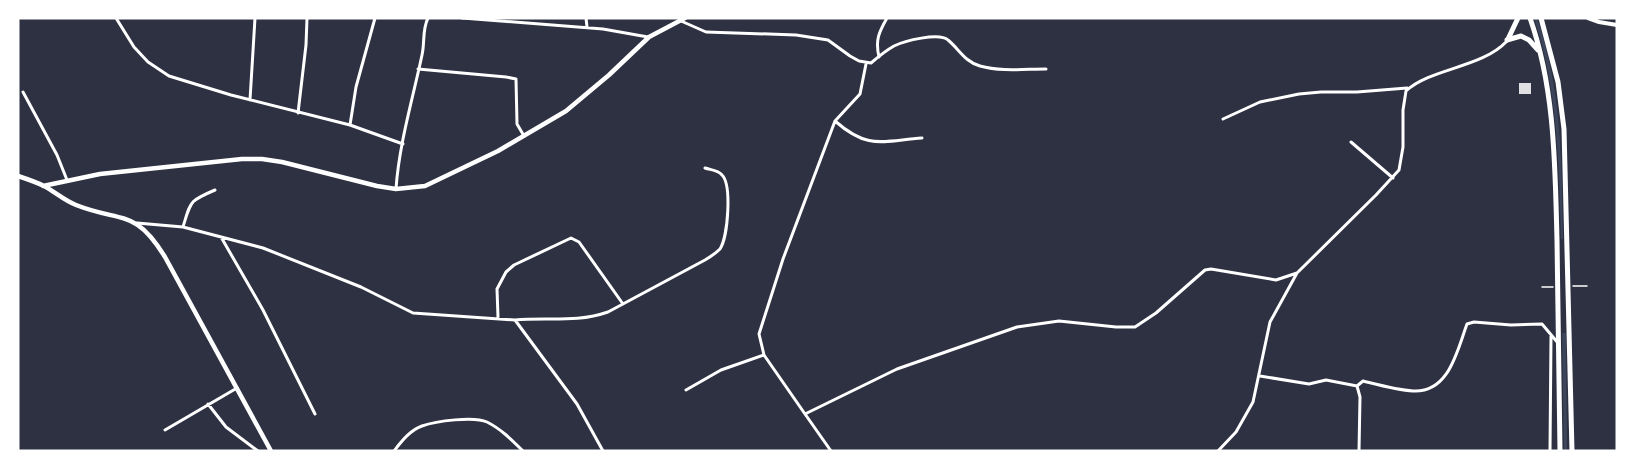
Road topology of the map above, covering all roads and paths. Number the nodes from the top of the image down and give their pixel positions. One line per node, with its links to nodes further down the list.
1 (116, 18): 26 (street)
2 (255, 18): 26 (street)
3 (307, 18): 27 (street)
4 (375, 18): 30 (street)
5 (428, 18): 22 (street)
6 (462, 18): 13 (street)
7 (586, 18): 16 (street)
8 (887, 18): 20 (street)
9 (1518, 18): 18 (highway)
10 (1530, 18): 19 (highway)
11 (1541, 18): 72 (highway)
12 (1588, 18): 15 (street)
13 (520, 20): 16 (street)
14 (683, 20): 17 (main road); 21 (street)
15 (1617, 25)
16 (587, 27): 17 (street)
17 (649, 37): 31 (main road)
18 (1507, 40): 19 (highway); 24 (street)
19 (1541, 55): 50 (highway)
20 (879, 57): 21 (street); 23 (street)
21 (866, 64): 29 (street)
22 (418, 69): 31 (street); 34 (street)
23 (1046, 69)
24 (1409, 88): 28 (street); 37 (street)
25 (22, 92): 38 (street)
26 (250, 100): 27 (street)
27 (298, 113): 30 (street)
28 (1223, 118)
29 (836, 121): 32 (street); 51 (street)
30 (350, 125): 34 (street)
31 (524, 136): 40 (main road)
32 (922, 138)
33 (1351, 142): 37 (street)
34 (403, 144): 40 (street)
35 (705, 168): 46 (street)
36 (18, 176): 39 (main road)
37 (1393, 178): 45 (street)
38 (67, 180): 39 (main road); 40 (main road)
39 (43, 186): 42 (main road)
40 (396, 189)
41 (215, 190): 43 (street)
42 (138, 223): 43 (street); 54 (main road)
43 (183, 227): 44 (street)
44 (221, 237): 47 (street); 59 (street)
45 (1297, 273): 52 (street); 60 (street)
46 (623, 304): 47 (street); 48 (street)
47 (498, 317): 48 (street)
48 (515, 320): 66 (street)
49 (1551, 336): 50 (street); 53 (street); 58 (street)
50 (1559, 343): 57 (highway)
51 (764, 355): 55 (street); 60 (street)
52 (1260, 376): 53 (street); 68 (street)
53 (1357, 386): 69 (street)
54 (237, 388): 56 (street); 63 (main road)
55 (686, 390)
56 (208, 404): 61 (street); 62 (street)
57 (1560, 409): 58 (street); 71 (highway)
58 (1550, 410): 70 (street)
59 (315, 414)
60 (805, 414): 67 (street)
61 (165, 430)
62 (258, 451)
63 (271, 451)
64 (394, 451): 65 (street)
65 (523, 451)
66 (603, 451)
67 (831, 451)
68 (1218, 451)
69 (1359, 451)
70 (1550, 451)
71 (1560, 451)
72 (1572, 451)

